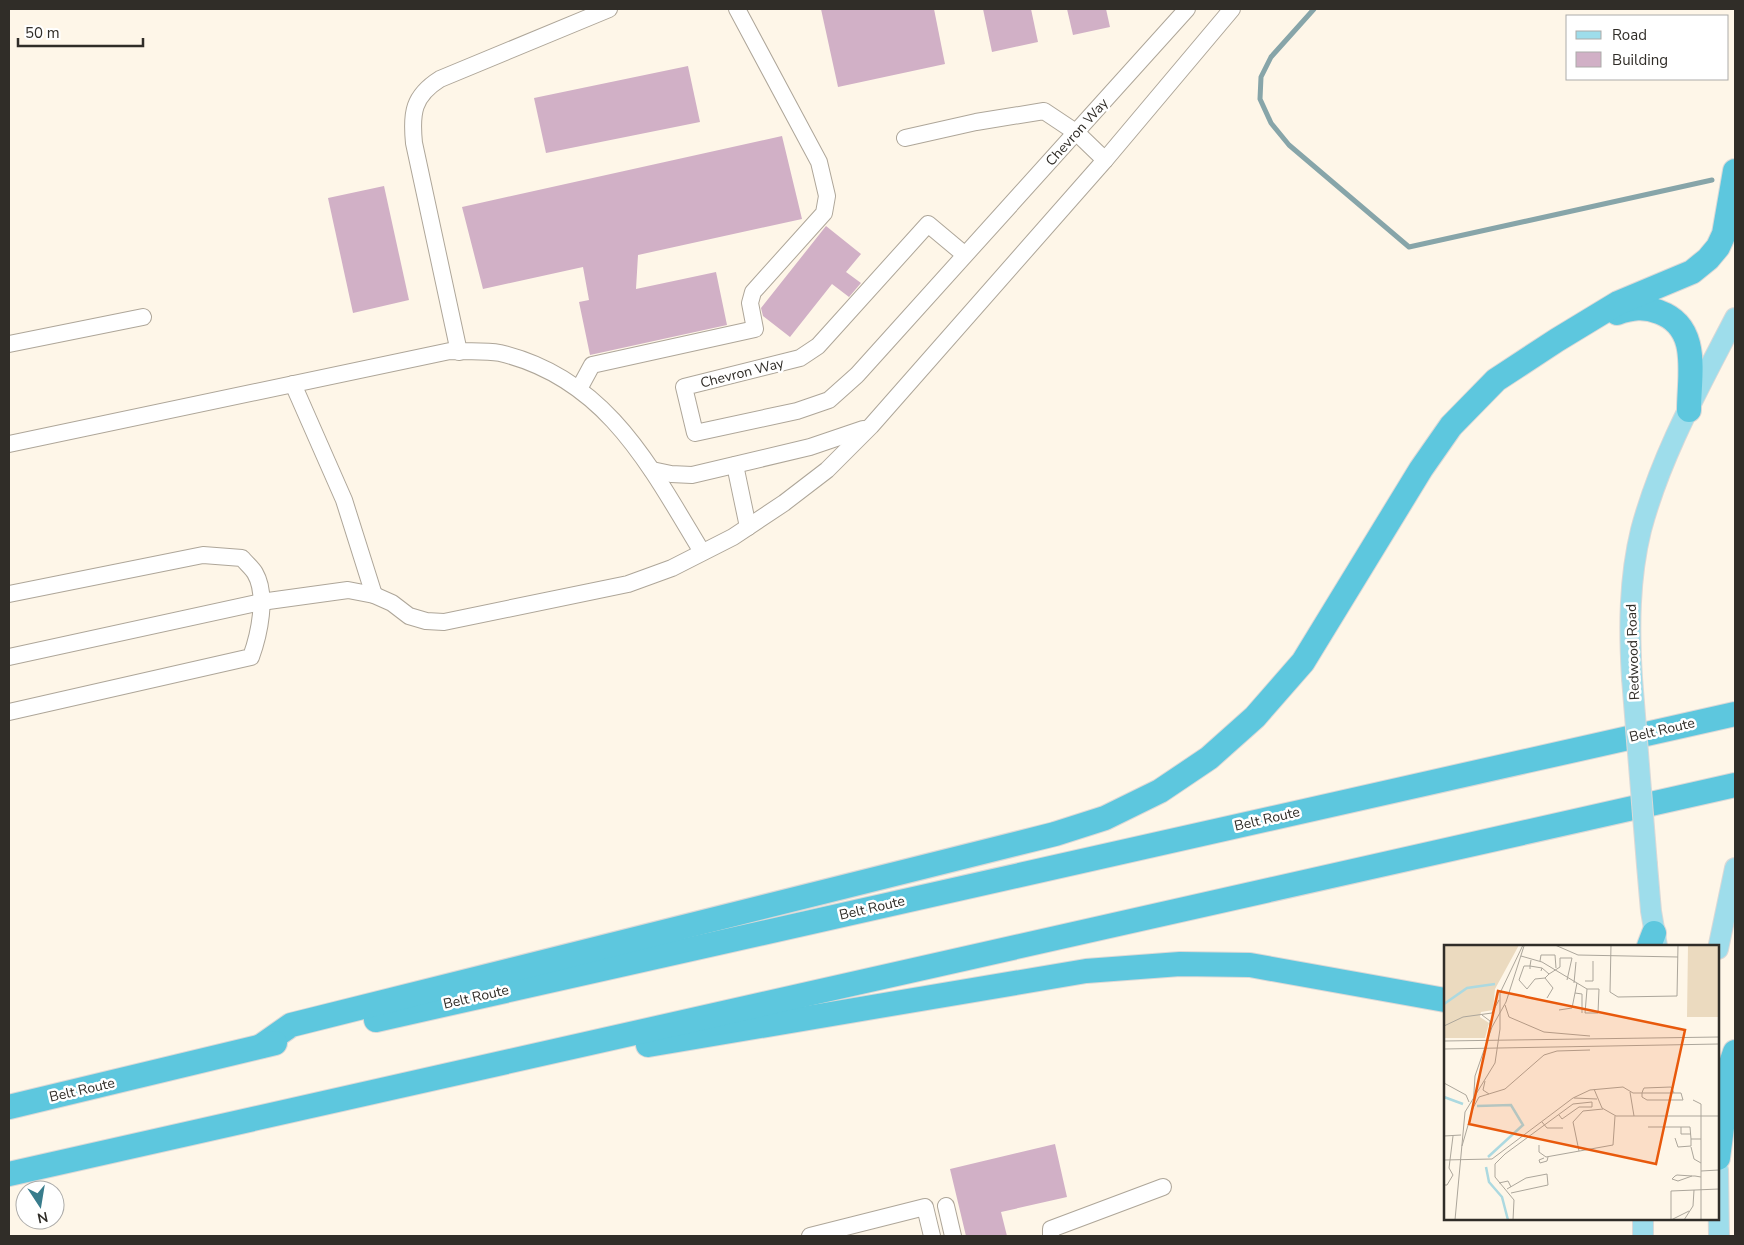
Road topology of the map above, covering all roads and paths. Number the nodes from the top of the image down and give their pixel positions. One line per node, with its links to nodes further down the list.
1 (609, 9): 14 (lane)
2 (737, 9): 16 (lane)
3 (1188, 9): 5 (lane, Chevron Way)
4 (1232, 9): 7 (lane)
5 (1078, 133): 6 (lane); 7 (lane); 9 (lane, Chevron Way)
6 (904, 138)
7 (1105, 160): 18 (lane)
8 (1735, 171): 12 (highway)
9 (965, 254): 9 (lane, Chevron Way)
10 (143, 317): 13 (lane)
11 (1735, 318): 17 (main road, Redwood Road)
12 (1577, 329): 17 (highway); 35 (highway)
13 (9, 344)
14 (459, 352): 15 (lane); 16 (lane)
15 (293, 384): 19 (lane); 25 (lane)
16 (579, 389): 21 (lane)
17 (1689, 410): 32 (main road, Redwood Road, bridge)
18 (870, 426): 20 (lane); 22 (lane)
19 (9, 444)
20 (735, 465): 21 (lane); 22 (lane)
21 (652, 470): 23 (lane)
22 (748, 527): 23 (lane)
23 (702, 552): 25 (lane)
24 (9, 594): 26 (lane)
25 (374, 595): 26 (lane)
26 (261, 602): 27 (lane); 28 (lane)
27 (9, 657)
28 (9, 712)
29 (1735, 714): 35 (highway, Belt Route)
30 (1735, 785): 37 (highway)
31 (1735, 868): 33 (main road)
32 (1653, 942)
33 (1719, 945)
34 (1444, 1000): 37 (highway)
35 (261, 1046): 38 (highway, Belt Route)
36 (1735, 1052): 39 (highway)
37 (485, 1066): 40 (highway)
38 (9, 1107)
39 (1719, 1150)
40 (9, 1174)
41 (1719, 1182): 50 (main road)
42 (1163, 1187): 48 (lane)
43 (946, 1206): 47 (lane)
44 (1643, 1220): 49 (main road)
45 (810, 1236): 46 (lane)
46 (932, 1236)
47 (953, 1236)
48 (1051, 1236)
49 (1643, 1236)
50 (1719, 1236)

